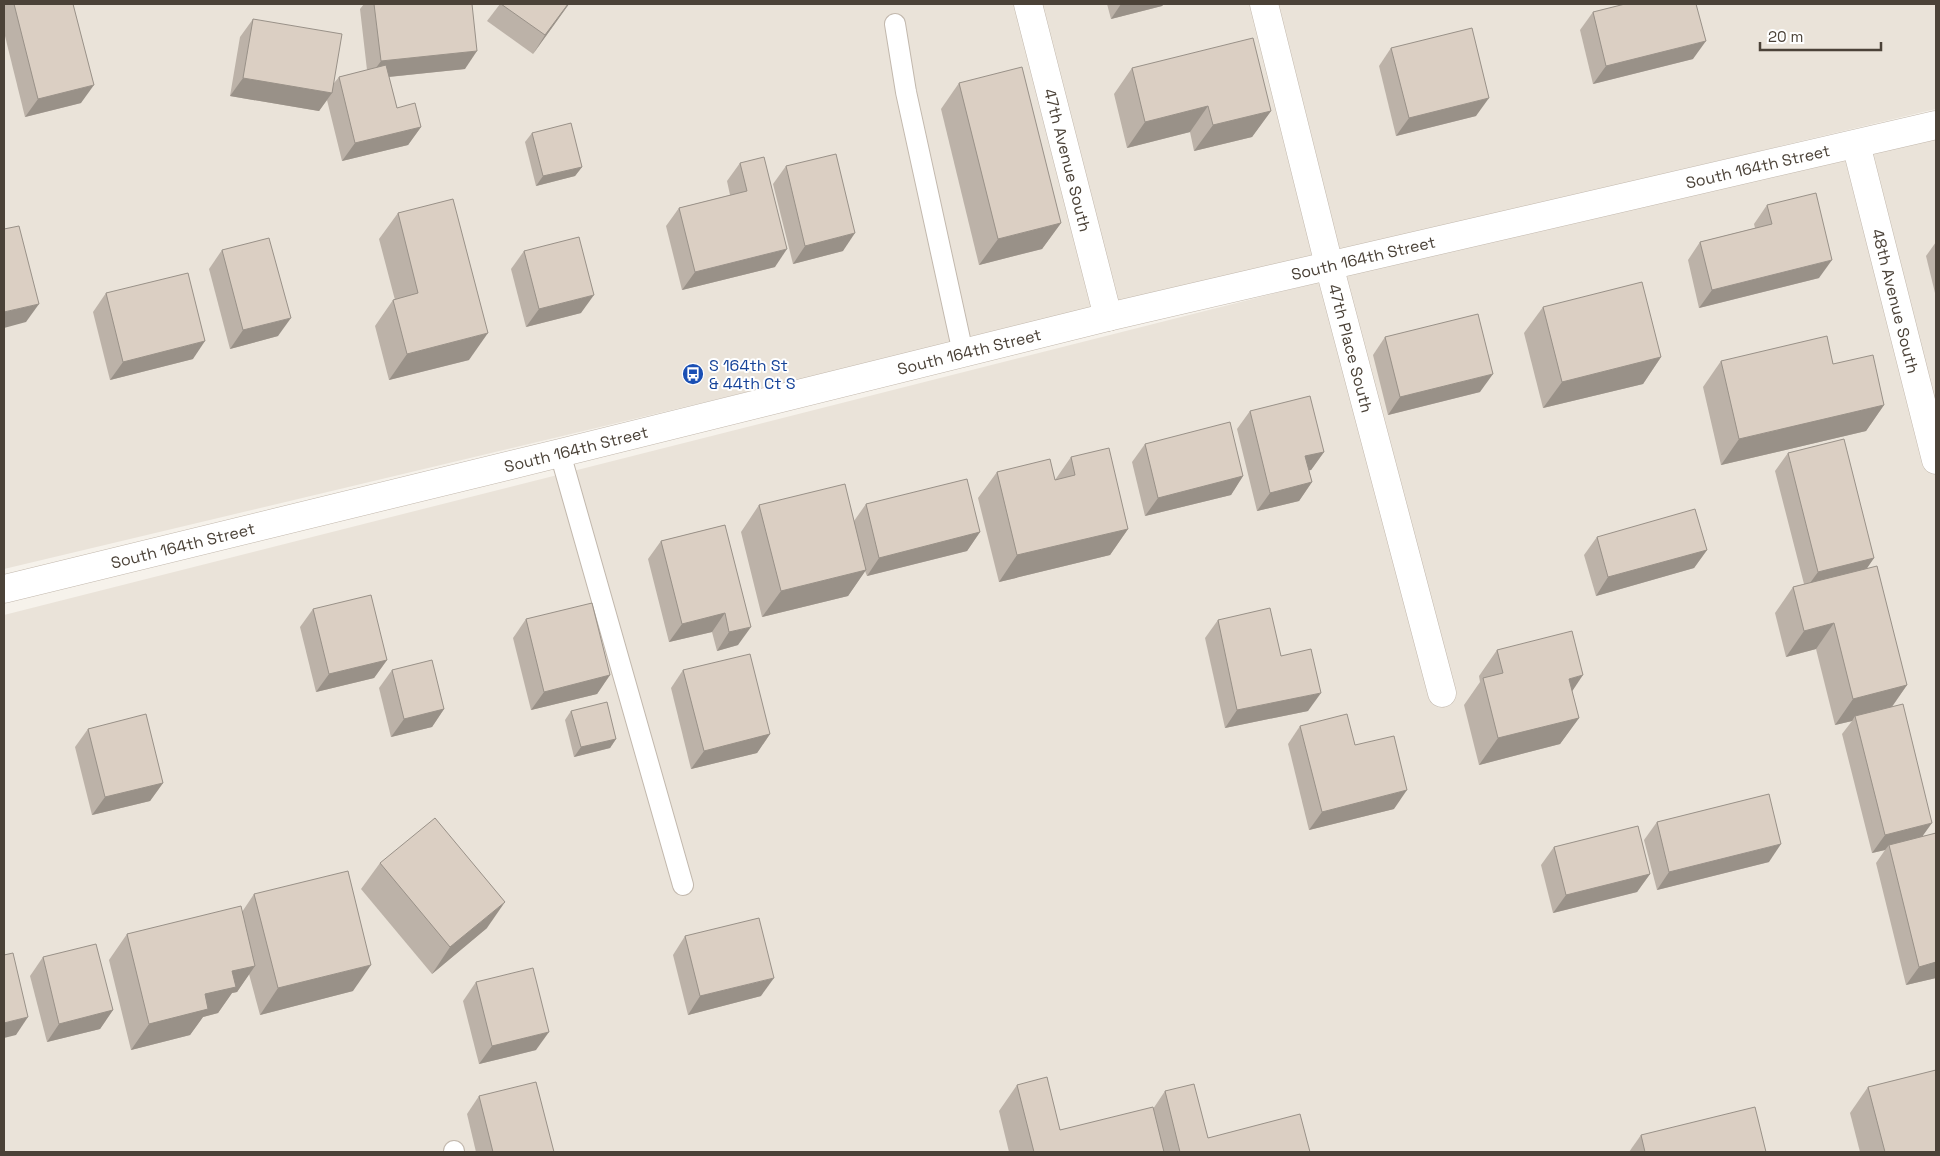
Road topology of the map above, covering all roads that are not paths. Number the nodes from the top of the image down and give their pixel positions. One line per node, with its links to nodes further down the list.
1 (1028, 4): 7 (street, 47th Avenue South)
2 (1264, 4): 6 (street, 47th Place South)
3 (895, 24): 8 (lane)
4 (1936, 125): 5 (street, South 164th Street)
5 (1856, 144): 6 (street, South 164th Street); 10 (street, 48th Avenue South)
6 (1329, 265): 7 (street, South 164th Street); 12 (street, 47th Place South)
7 (1108, 317): 8 (street, South 164th Street)
8 (963, 353): 9 (street, South 164th Street)
9 (560, 453): 11 (street, South 164th Street); 13 (lane)
10 (1936, 460)
11 (4, 589)
12 (1442, 693)
13 (683, 885)

